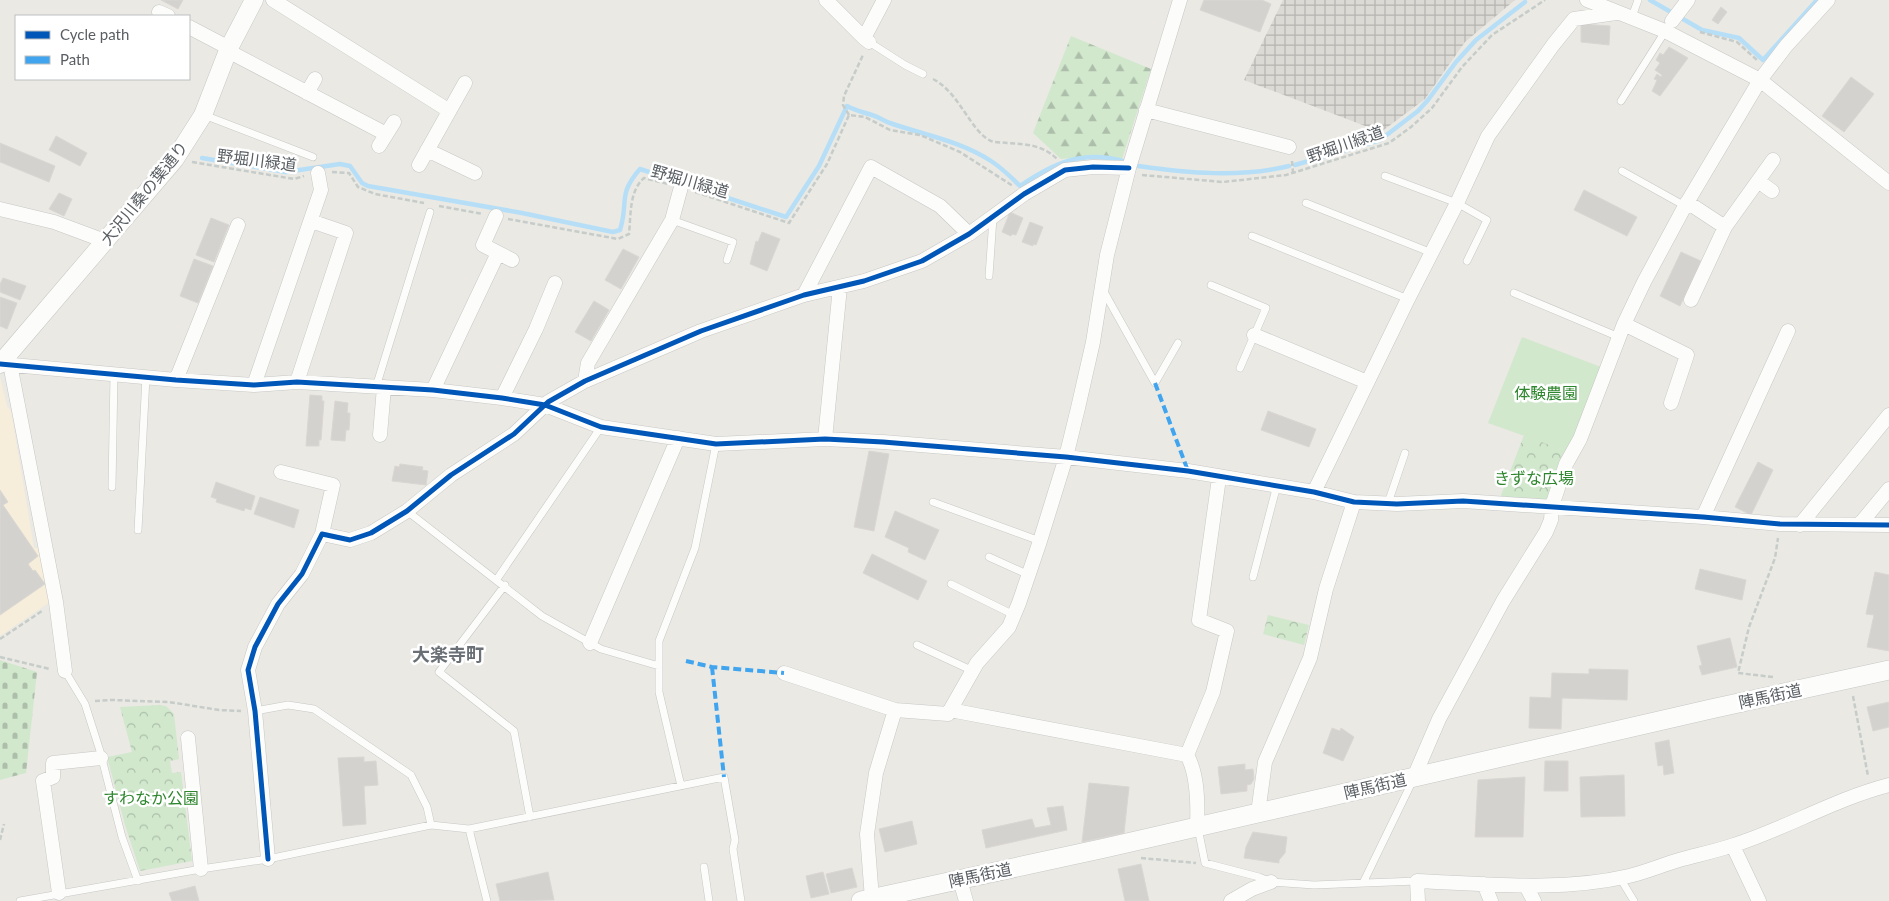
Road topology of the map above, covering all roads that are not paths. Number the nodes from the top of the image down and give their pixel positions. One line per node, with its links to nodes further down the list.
1 (254, 0): 15 (street, 大沢川桑の葉通り)
2 (273, 0): 22 (street)
3 (826, 0): 14 (street)
4 (884, 0): 14 (street)
5 (1180, 0): 23 (street)
6 (1587, 0): 10 (street)
7 (1638, 0): 11 (lane)
8 (1688, 0): 12 (street)
9 (1828, 0): 17 (street)
10 (1616, 12): 11 (street); 41 (street)
11 (1632, 17): 12 (street)
12 (1672, 22): 17 (street); 21 (lane)
13 (190, 28): 15 (street)
14 (866, 40): 16 (lane)
15 (228, 49): 20 (street); 24 (street, 大沢川桑の葉通り)
16 (923, 74)
17 (1763, 74): 37 (street); 42 (street)
18 (315, 79): 20 (street)
19 (464, 83): 22 (street)
20 (307, 93): 25 (street)
21 (1621, 101)
22 (448, 110): 27 (street)
23 (1146, 110): 26 (street); 31 (street)
24 (203, 115): 28 (lane); 53 (street, 大沢川桑の葉通り)
25 (387, 134)
26 (1290, 147)
27 (427, 150): 30 (street); 34 (street)
28 (313, 157)
29 (1773, 160): 36 (street)
30 (419, 165)
31 (1128, 170): 46 (street); 63 (street)
32 (1622, 171): 42 (lane)
33 (318, 173): 48 (street)
34 (474, 173)
35 (1386, 176): 41 (lane)
36 (1758, 181): 39 (street); 50 (street)
37 (1889, 183)
38 (681, 187): 47 (street)
39 (1772, 191)
40 (1306, 203): 55 (lane)
41 (1457, 203): 55 (street); 58 (lane)
42 (1686, 204): 50 (street); 68 (street)
43 (0, 209): 53 (street)
44 (430, 212): 81 (lane)
45 (496, 216): 54 (street)
46 (993, 217): 51 (street); 59 (lane)
47 (672, 220): 57 (lane); 77 (street)
48 (310, 222): 78 (street); 80 (street)
49 (238, 225): 76 (street)
50 (1725, 227): 67 (street)
51 (969, 234): 62 (street); 65 (street)
52 (1252, 236): 66 (lane)
53 (105, 241): 72 (street, 大沢川桑の葉通り)
54 (498, 253): 56 (street); 82 (street)
55 (1432, 253): 66 (street)
56 (512, 260)
57 (727, 260)
58 (1467, 261)
59 (989, 276)
60 (555, 283): 83 (street)
61 (1211, 285): 70 (lane)
62 (840, 287): 65 (street); 90 (street)
63 (1102, 287): 71 (lane); 93 (street)
64 (1514, 293): 68 (lane)
65 (804, 295): 77 (street)
66 (1408, 299): 79 (street)
67 (1691, 300)
68 (1622, 331): 84 (street); 103 (street)
69 (1788, 331): 105 (street)
70 (1254, 335): 73 (lane); 79 (street)
71 (1178, 343)
72 (4, 364): 74 (street); 123 (street)
73 (1240, 368)
74 (114, 374): 75 (street); 97 (lane)
75 (146, 377): 76 (street); 109 (lane)
76 (176, 380): 80 (street)
77 (585, 381): 85 (street)
78 (297, 382): 80 (street); 81 (street)
79 (1367, 382): 99 (street)
80 (254, 384)
81 (380, 387): 82 (street); 88 (street)
82 (433, 390): 83 (street)
83 (502, 398): 85 (street)
84 (1671, 403)
85 (545, 406): 87 (street); 104 (street)
86 (1889, 415): 107 (street)
87 (601, 427): 89 (street); 115 (lane)
88 (380, 434)
89 (678, 438): 91 (street); 119 (street)
90 (824, 440): 91 (street); 93 (street)
91 (716, 444): 121 (lane)
92 (1405, 453): 102 (lane)
93 (1066, 457): 95 (street); 111 (street)
94 (281, 472): 110 (street)
95 (1219, 478): 96 (street); 130 (street)
96 (1277, 485): 99 (street); 114 (lane)
97 (112, 487)
98 (1889, 489): 106 (street)
99 (1314, 492): 101 (street)
100 (933, 502): 111 (lane)
101 (1354, 502): 102 (street); 135 (street)
102 (1388, 503): 103 (street)
103 (1552, 506): 105 (street); 132 (street)
104 (407, 510): 110 (street); 115 (lane)
105 (1703, 517): 107 (street)
106 (1860, 524): 107 (street); 108 (street)
107 (1800, 525)
108 (1889, 525)
109 (138, 530)
110 (322, 534): 128 (street)
111 (1040, 541): 113 (street)
112 (989, 557): 113 (lane)
113 (1029, 575): 118 (street)
114 (1253, 577)
115 (496, 579): 117 (lane)
116 (952, 584): 118 (lane)
117 (505, 586): 119 (lane); 136 (lane)
118 (1014, 615): 124 (street)
119 (590, 643): 121 (lane)
120 (917, 644): 124 (lane)
121 (659, 666): 134 (lane)
122 (1889, 670): 132 (main road, 陣馬街道)
123 (65, 671): 131 (lane)
124 (973, 671): 127 (street)
125 (784, 674): 126 (street)
126 (894, 710): 127 (street); 153 (street)
127 (950, 710): 130 (street)
128 (255, 711): 137 (lane); 141 (street)
129 (188, 738): 143 (street)
130 (1187, 754): 138 (street)
131 (101, 758): 146 (lane); 152 (street)
132 (1414, 777): 135 (main road, 陣馬街道); 149 (lane)
133 (1889, 785): 140 (street)
134 (681, 786): 136 (lane); 157 (lane)
135 (1258, 813): 138 (main road, 陣馬街道)
136 (530, 817): 139 (lane)
137 (431, 824): 139 (lane); 141 (lane)
138 (1197, 826): 145 (main road, 陣馬街道); 147 (lane)
139 (469, 829): 155 (lane)
140 (1733, 846): 144 (street); 164 (street)
141 (268, 859): 143 (lane)
142 (704, 867): 156 (lane)
143 (201, 869): 146 (lane)
144 (1620, 878): 151 (street); 163 (lane)
145 (960, 880): 153 (main road, 陣馬街道); 158 (street)
146 (138, 881): 152 (lane)
147 (1270, 882): 149 (lane); 159 (street)
148 (1418, 882): 149 (lane); 150 (street); 160 (street)
149 (1363, 883)
150 (1484, 884): 151 (street); 161 (street)
151 (1526, 886): 162 (street)
152 (59, 893): 154 (lane)
153 (867, 900)
154 (20, 901)
155 (487, 901)
156 (709, 901)
157 (741, 901)
158 (966, 901)
159 (1231, 901)
160 (1418, 901)
161 (1491, 901)
162 (1534, 901)
163 (1634, 901)
164 (1759, 901)

